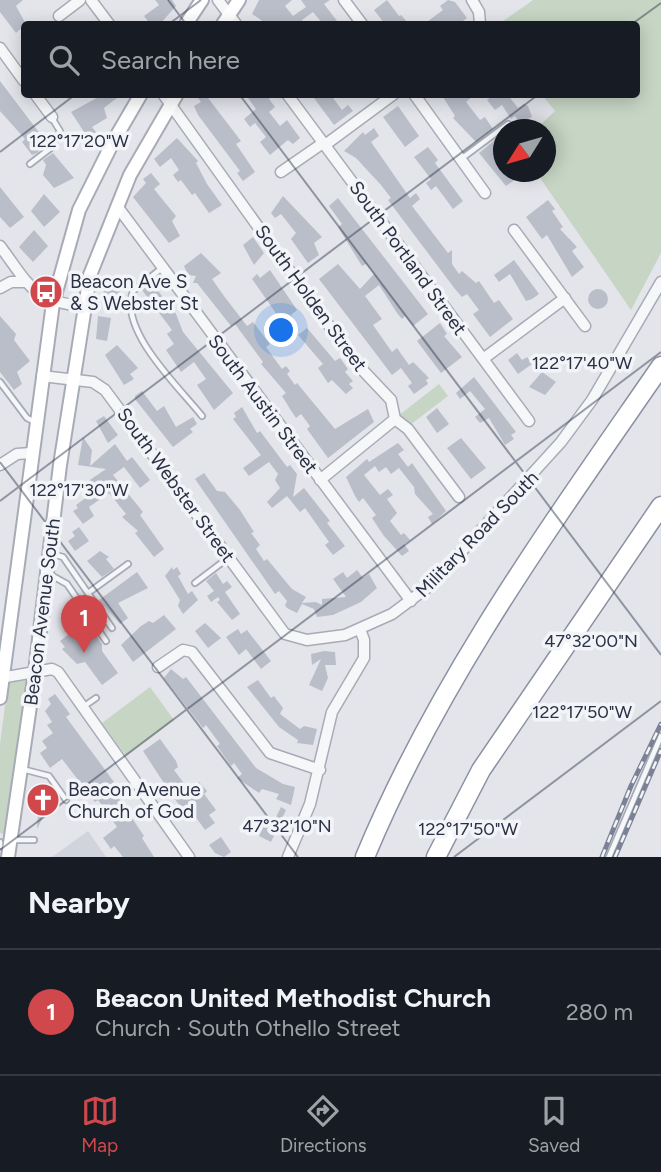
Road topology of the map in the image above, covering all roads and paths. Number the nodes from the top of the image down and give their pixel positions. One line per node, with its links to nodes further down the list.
1 (80, 0): 8 (street)
2 (91, 0): 9 (street)
3 (202, 0): 10 (main road)
4 (218, 0): 11 (street)
5 (239, 0): 11 (main road)
6 (344, 0): 12 (street)
7 (472, 0): 13 (street)
8 (59, 16)
9 (107, 21)
10 (188, 21)
11 (229, 21)
12 (360, 21)
13 (480, 21)
14 (2, 55): 15 (street)
15 (21, 77)
16 (38, 98): 22 (street)
17 (139, 98): 37 (main road, Beacon Avenue South)
18 (170, 98): 29 (main road, Beacon Avenue South); 46 (street, South Holden Street)
19 (291, 98): 24 (street, South Portland Street)
20 (388, 98): 24 (street)
21 (417, 98): 25 (street)
22 (52, 117): 26 (lane)
23 (493, 135): 25 (lane)
24 (324, 144): 27 (street); 40 (street, South Portland Street)
25 (460, 159): 28 (street)
26 (30, 164)
27 (281, 172)
28 (485, 193)
29 (117, 206): 32 (street, South Austin Street); 38 (main road, Beacon Avenue South)
30 (514, 230): 36 (street)
31 (0, 246): 33 (street)
32 (162, 268): 45 (lane); 51 (street, South Austin Street)
33 (27, 282): 35 (street); 37 (street)
34 (661, 282): 60 (street, Military Road South)
35 (0, 288)
36 (565, 298): 39 (street); 40 (street)
37 (53, 303): 38 (street); 42 (main road, Beacon Avenue South)
38 (84, 307): 43 (main road, Beacon Avenue South)
39 (585, 326)
40 (482, 359): 47 (street, South Portland Street)
41 (661, 366): 80 (highway)
42 (42, 376): 43 (street, South Webster Street); 48 (main road, Beacon Avenue South)
43 (73, 378): 54 (main road, Beacon Avenue South); 55 (street, South Webster Street)
44 (0, 382): 48 (lane)
45 (202, 416)
46 (395, 419): 51 (street); 52 (street, South Holden Street)
47 (529, 421)
48 (35, 422): 49 (main road, Beacon Avenue South)
49 (31, 453): 50 (street); 67 (main road, Beacon Avenue South)
50 (0, 465)
51 (320, 480): 60 (street, South Austin Street)
52 (459, 497)
53 (661, 506): 81 (highway)
54 (48, 553): 57 (main road, Beacon Avenue South); 59 (lane)
55 (229, 557): 58 (lane); 63 (street, South Webster Street)
56 (128, 564): 59 (lane)
57 (46, 573): 64 (lane); 66 (main road, Beacon Avenue South)
58 (195, 583)
59 (88, 593): 61 (lane)
60 (411, 601): 62 (street, Military Road South)
61 (112, 628)
62 (360, 629): 63 (street, Military Road South); 73 (street)
63 (285, 634)
64 (106, 641)
65 (158, 667): 73 (street)
66 (35, 672): 67 (street); 70 (street); 72 (main road, Beacon Avenue South)
67 (1, 678): 68 (main road, Beacon Avenue South)
68 (0, 698)
69 (96, 698): 70 (lane)
70 (83, 707): 78 (street)
71 (661, 736): 82 (lane)
72 (21, 769): 74 (lane); 76 (main road, Beacon Avenue South)
73 (320, 771): 79 (street)
74 (66, 800)
75 (34, 840): 76 (lane)
76 (4, 843): 77 (main road, Beacon Avenue South)
77 (9, 857)
78 (189, 857)
79 (288, 857)
80 (365, 857)
81 (436, 857)
82 (609, 857)

